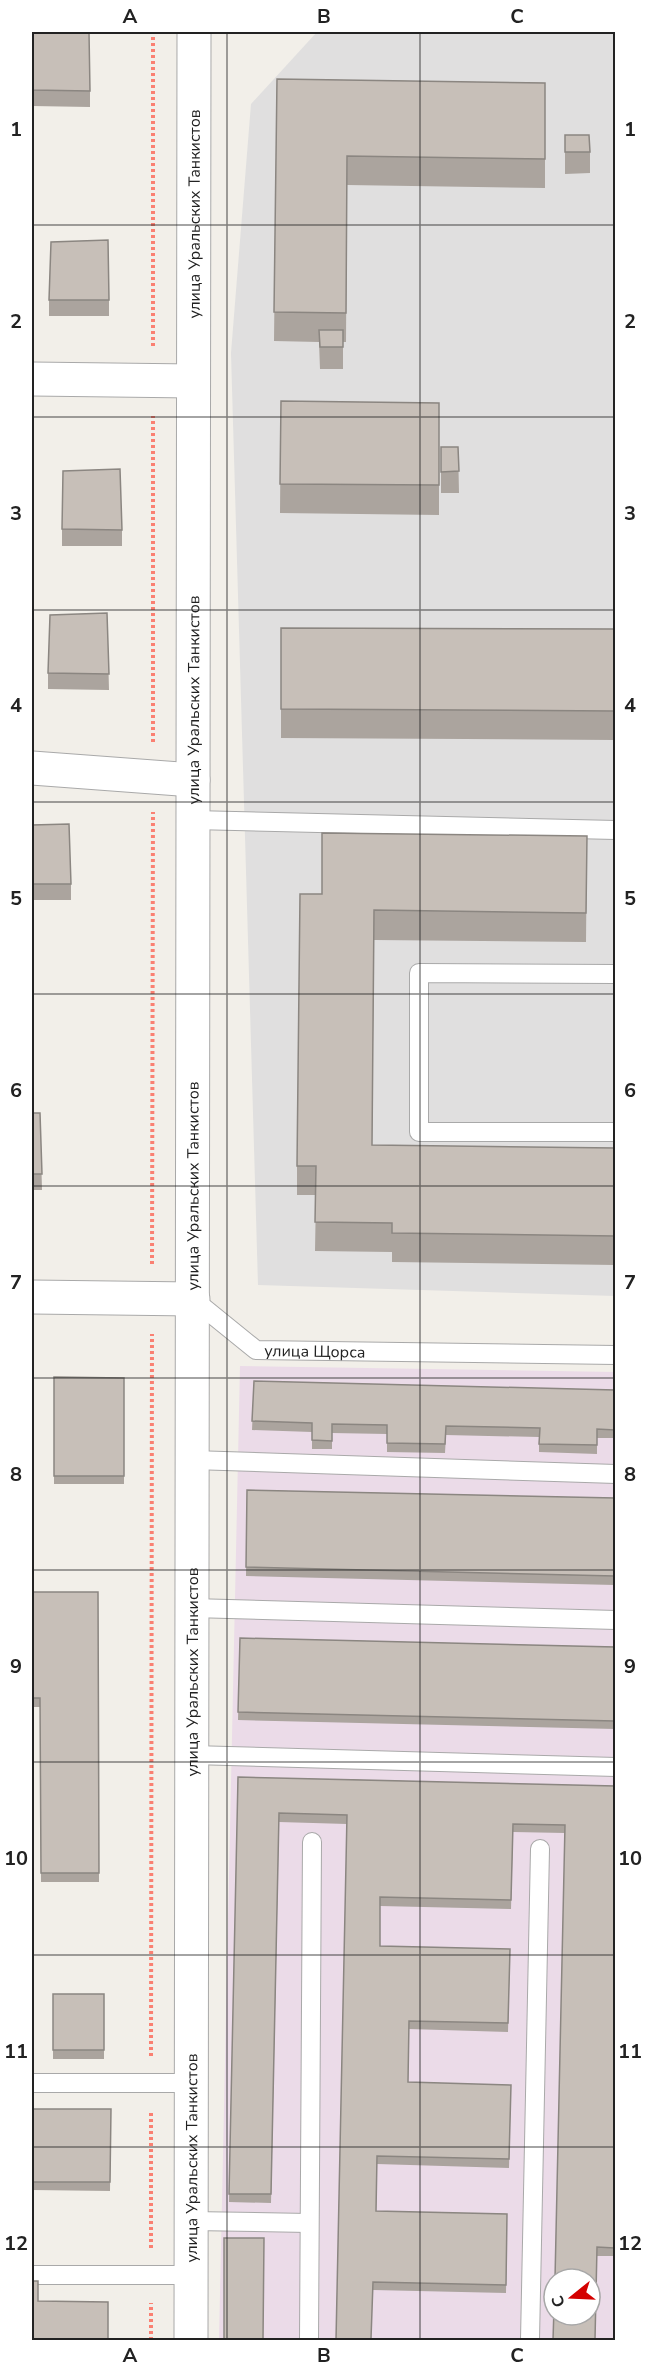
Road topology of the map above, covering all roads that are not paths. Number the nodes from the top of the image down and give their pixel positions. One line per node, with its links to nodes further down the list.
1 (194, 32): 3 (street, улица Уральских Танкистов)
2 (32, 380): 3 (street)
3 (193, 381): 5 (street, улица Уральских Танкистов)
4 (32, 768): 5 (street)
5 (193, 780): 6 (street, улица Уральских Танкистов)
6 (193, 820): 7 (lane); 11 (street, улица Уральских Танкистов)
7 (615, 830)
8 (615, 974): 9 (lane)
9 (615, 1132)
10 (32, 1297): 11 (street)
11 (192, 1299): 12 (lane, улица Щорса); 13 (street, улица Уральских Танкистов)
12 (615, 1355)
13 (192, 1460): 14 (lane); 15 (street, улица Уральских Танкистов)
14 (615, 1474)
15 (192, 1608): 16 (lane); 17 (street, улица Уральских Танкистов)
16 (615, 1620)
17 (192, 1755): 18 (lane); 22 (street, улица Уральских Танкистов)
18 (615, 1767)
19 (312, 1842): 24 (lane)
20 (540, 1849): 29 (lane)
21 (32, 2083): 22 (lane)
22 (191, 2083): 23 (street, улица Уральских Танкистов)
23 (191, 2221): 24 (lane); 26 (street, улица Уральских Танкистов)
24 (309, 2223): 28 (lane)
25 (32, 2275): 26 (lane)
26 (191, 2275): 27 (street, улица Уральских Танкистов)
27 (191, 2340)
28 (309, 2340)
29 (530, 2340)

